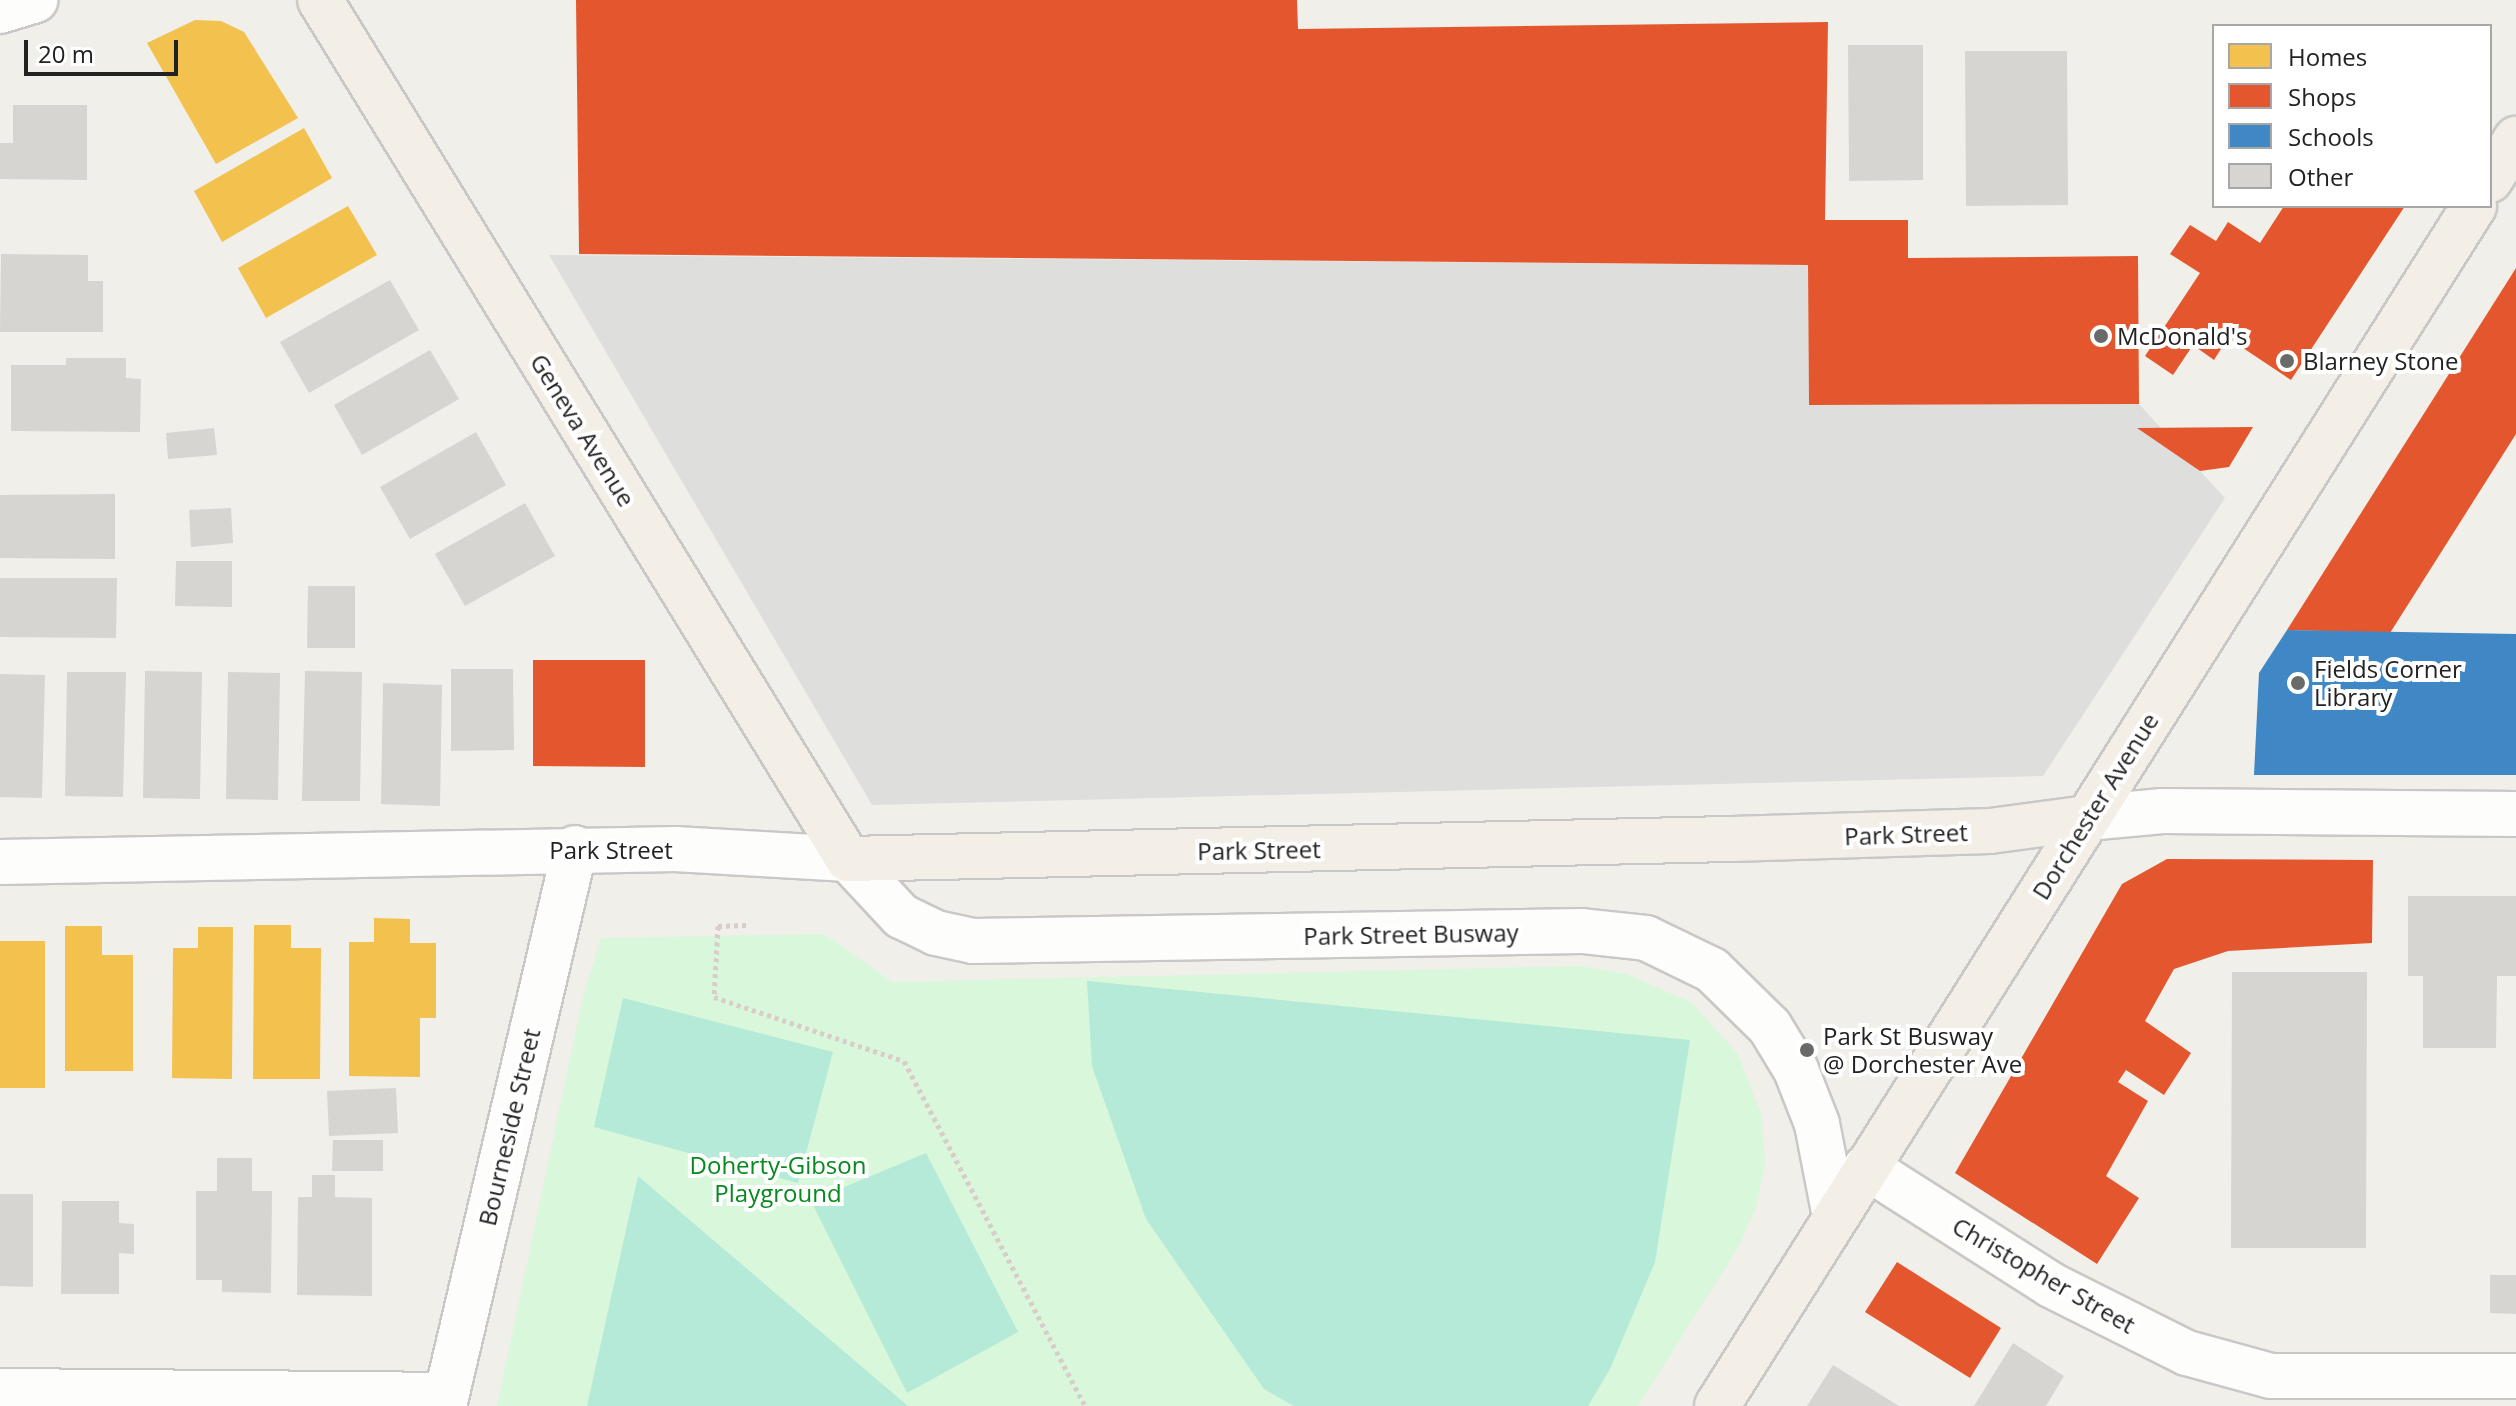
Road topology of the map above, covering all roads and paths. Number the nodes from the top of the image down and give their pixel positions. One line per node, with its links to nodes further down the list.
1 (35, 0): 3 (street)
2 (320, 0): 10 (main road, Geneva Avenue)
3 (0, 11)
4 (2516, 139): 5 (main road)
5 (2492, 177)
6 (2473, 208): 8 (main road, Dorchester Avenue)
7 (2516, 814): 8 (street, Park Street)
8 (2087, 818): 10 (main road, Park Street); 13 (main road, Dorchester Avenue)
9 (575, 848): 10 (street, Park Street); 11 (street, Park Street); 17 (street, Bourneside Street)
10 (848, 859): 14 (street, Park Street Busway)
11 (0, 862)
12 (746, 925): 18 (path)
13 (1866, 1167): 14 (main road, Dorchester Avenue); 15 (street, Christopher Street)
14 (1835, 1217): 19 (main road, Dorchester Avenue)
15 (2516, 1376)
16 (0, 1391): 17 (street)
17 (445, 1401)
18 (1085, 1406)
19 (1717, 1406)

